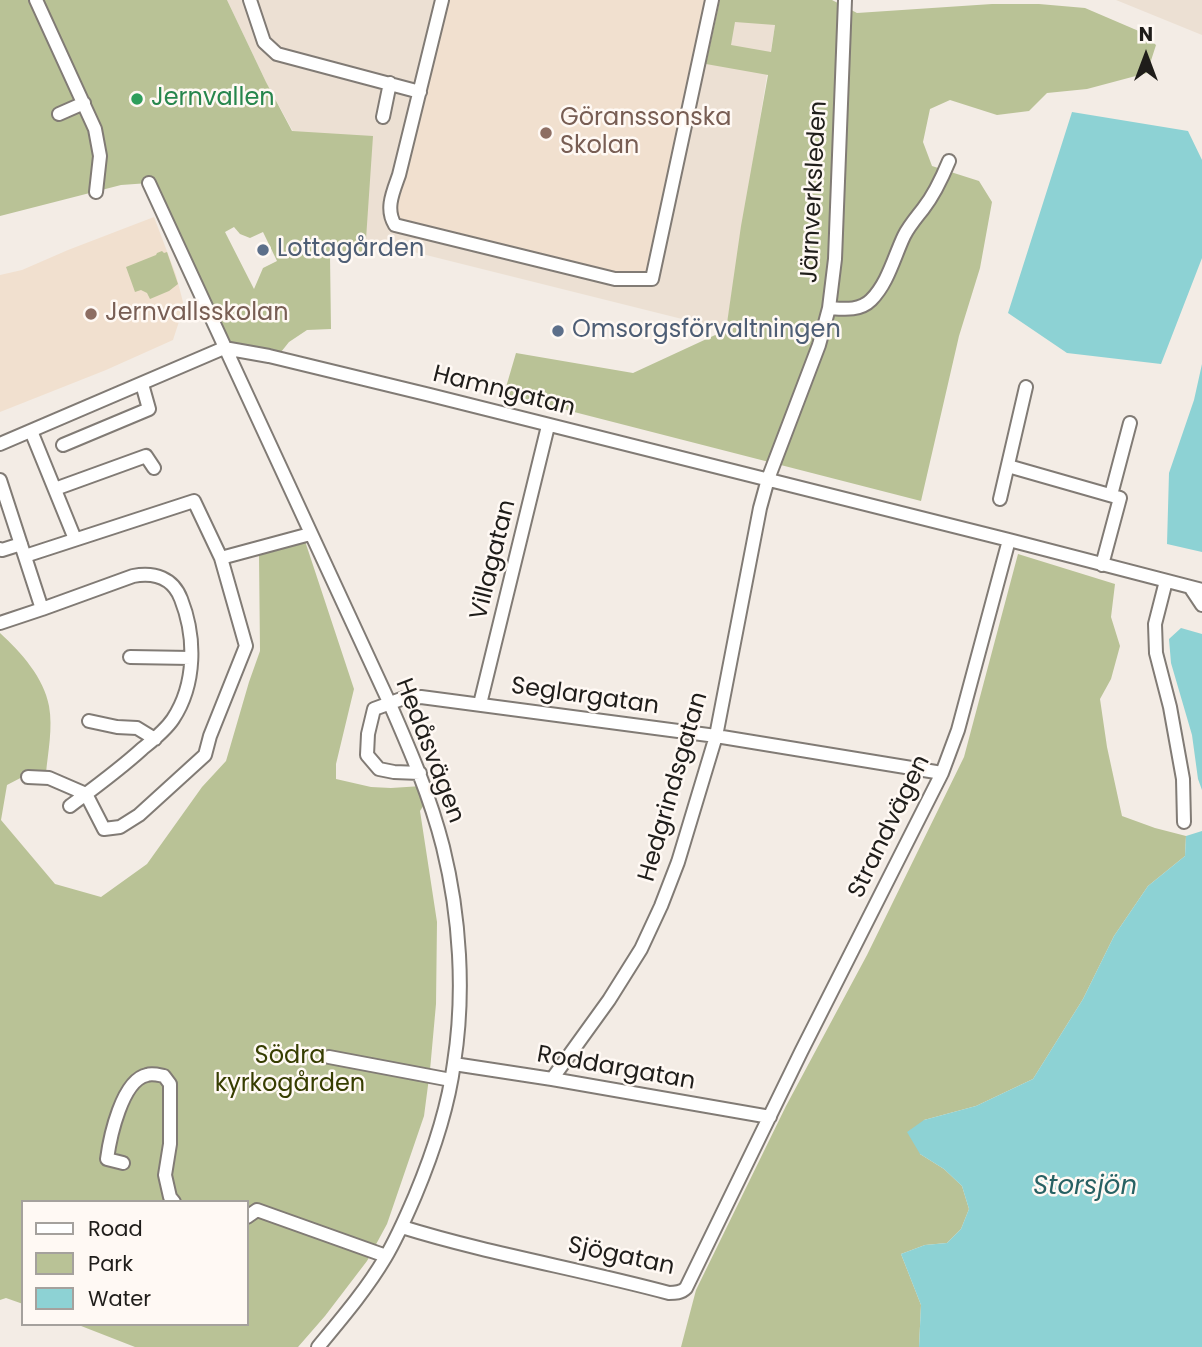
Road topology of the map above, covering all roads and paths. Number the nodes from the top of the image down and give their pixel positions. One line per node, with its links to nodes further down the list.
1 (36, 0): 8 (street)
2 (250, 0): 6 (street)
3 (442, 0): 7 (street)
4 (712, 0): 7 (street)
5 (845, 0): 14 (street, Järnverksleden)
6 (390, 83): 7 (street); 10 (street)
7 (419, 92)
8 (84, 103): 9 (street); 13 (street)
9 (59, 114)
10 (383, 117)
11 (949, 161): 14 (street)
12 (149, 183): 15 (street, Hedåsvägen)
13 (96, 192)
14 (829, 308): 26 (street, Järnverksleden)
15 (224, 348): 16 (street); 19 (street, Hamngatan); 30 (street, Hedåsvägen)
16 (142, 384): 20 (street); 22 (street)
17 (1026, 387): 23 (street)
18 (1130, 423): 28 (street)
19 (548, 426): 26 (street, Hamngatan); 45 (street, Villagatan)
20 (31, 431): 21 (street); 27 (street)
21 (0, 444)
22 (63, 445)
23 (1008, 467): 28 (street); 29 (street)
24 (154, 468): 27 (street)
25 (0, 480): 34 (street)
26 (768, 480): 32 (street, Hamngatan); 47 (street, Hedgrindsgatan)
27 (55, 489): 31 (street)
28 (1111, 495): 36 (street)
29 (1000, 499)
30 (310, 534): 35 (street); 44 (street, Hedåsvägen)
31 (75, 539): 34 (street); 35 (street)
32 (1009, 540): 36 (street, Hamngatan); 50 (street, Strandvägen)
33 (0, 550): 34 (street)
34 (23, 550): 40 (street)
35 (221, 558): 52 (street)
36 (1102, 565): 37 (street, Hamngatan)
37 (1166, 581): 38 (street, Hamngatan); 54 (street)
38 (1196, 589): 39 (street)
39 (1202, 605)
40 (42, 609): 41 (street); 43 (street)
41 (0, 623)
42 (130, 657): 43 (street)
43 (191, 658): 48 (street)
44 (389, 702): 45 (street, Seglargatan); 49 (street, Hedåsvägen); 49 (street)
45 (480, 704): 47 (street, Seglargatan)
46 (89, 721): 48 (street)
47 (716, 736): 50 (street, Seglargatan); 57 (street, Hedgrindsgatan)
48 (155, 739): 52 (street)
49 (420, 773): 56 (street, Hedåsvägen)
50 (942, 773): 59 (street, Strandvägen)
51 (28, 777): 52 (street)
52 (86, 794): 53 (street)
53 (70, 806)
54 (1184, 822)
55 (329, 1058): 58 (street)
56 (454, 1064): 57 (street, Roddargatan); 58 (street, Hedåsvägen)
57 (552, 1079): 59 (street, Roddargatan)
58 (451, 1080): 63 (street, Hedåsvägen)
59 (770, 1117): 63 (street, Sjögatan)
60 (123, 1163): 61 (street)
61 (172, 1200)
62 (248, 1216): 64 (street)
63 (402, 1227): 64 (street, Hedåsvägen)
64 (386, 1256): 65 (street, Hedåsvägen)
65 (318, 1347)

